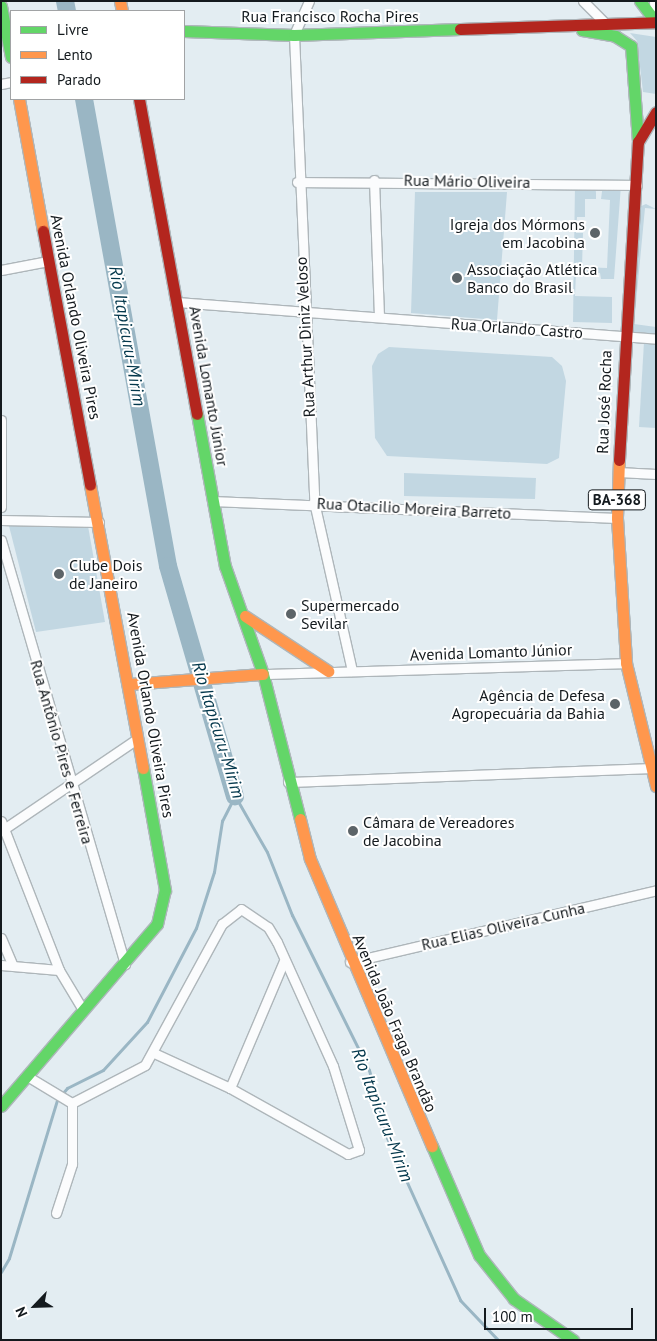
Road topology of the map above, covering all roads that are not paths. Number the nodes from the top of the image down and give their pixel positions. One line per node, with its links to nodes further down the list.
1 (309, 1): 11 (street, Rua Arthur Diniz Veloso)
2 (583, 1): 8 (street)
3 (640, 1): 6 (main road)
4 (654, 1): 6 (street)
5 (1, 6): 7 (main road)
6 (654, 20): 8 (main road, Rua Francisco Rocha Pires)
7 (8, 23): 12 (main road)
8 (606, 24): 9 (main road, Rua Francisco Rocha Pires)
9 (570, 28): 11 (main road, Rua Francisco Rocha Pires); 16 (main road, Rua José Rocha)
10 (185, 31): 11 (main road, Rua Francisco Rocha Pires)
11 (294, 35): 18 (street, Rua Arthur Diniz Veloso)
12 (10, 46)
13 (19, 100): 20 (main road, Avenida Orlando Oliveira Pires)
14 (139, 100): 22 (main road, Avenida Lomanto Júnior)
15 (656, 112): 16 (main road)
16 (638, 142): 19 (main road, Rua José Rocha)
17 (374, 180): 18 (street, Rua Mário Oliveira); 19 (street, Rua Mário Oliveira); 24 (street)
18 (298, 182): 23 (street, Rua Arthur Diniz Veloso)
19 (636, 185): 25 (main road, Rua José Rocha)
20 (48, 261): 21 (street); 35 (main road, Avenida Orlando Oliveira Pires)
21 (1, 270)
22 (178, 302): 23 (street, Rua Orlando Castro); 30 (main road, Avenida Lomanto Júnior)
23 (304, 311): 24 (street, Rua Orlando Castro); 31 (street, Rua Arthur Diniz Veloso)
24 (379, 317): 25 (street, Rua Orlando Castro)
25 (623, 336): 26 (street, Rua Orlando Castro); 28 (main road, Rua José Rocha / BA-368)
26 (656, 339)
27 (1, 420): 32 (street)
28 (618, 472): 29 (street); 33 (main road, Rua José Rocha / BA-368)
29 (656, 474)
30 (212, 501): 31 (street, Rua Otacilio Moreira Barreto); 37 (main road, Avenida Lomanto Júnior)
31 (314, 502): 33 (street, Rua Otacilio Moreira Barreto); 40 (street, Rua Arthur Diniz Veloso)
32 (1, 508)
33 (616, 518): 38 (main road, Rua José Rocha / BA-368)
34 (1, 520): 35 (street)
35 (99, 522): 42 (main road, Avenida Orlando Oliveira Pires)
36 (1, 540): 47 (street, Rua Antônio Pires e Ferreira)
37 (245, 616): 39 (main road); 41 (main road, Avenida Lomanto Júnior)
38 (626, 663): 40 (street, Avenida Lomanto Júnior); 44 (main road, BA-368)
39 (328, 670): 40 (street, Avenida Lomanto Júnior); 41 (street, Avenida Lomanto Júnior)
40 (352, 671)
41 (263, 674): 42 (main road); 45 (main road, Avenida João Fraga Brandão)
42 (129, 684): 43 (main road, Avenida Orlando Oliveira Pires)
43 (137, 739): 47 (street); 53 (main road, Avenida Orlando Oliveira Pires)
44 (653, 769): 45 (street); 46 (main road, BA-368)
45 (288, 782): 52 (main road, Avenida João Fraga Brandão)
46 (656, 785)
47 (71, 786): 48 (street); 53 (street, Rua Antônio Pires e Ferreira)
48 (2, 826): 56 (street)
49 (656, 890): 52 (street, Rua Elias Oliveira Cunha)
50 (1, 938): 55 (street)
51 (284, 961): 58 (street); 60 (street); 60 (street)
52 (350, 962): 64 (main road, Avenida João Fraga Brandão)
53 (125, 964): 57 (main road, Avenida Orlando Oliveira Pires)
54 (1, 965): 55 (street)
55 (13, 966): 56 (street)
56 (59, 970): 57 (street)
57 (83, 1010): 59 (main road, Avenida Orlando Oliveira Pires)
58 (154, 1053): 60 (street); 61 (street)
59 (27, 1076): 61 (street); 62 (main road, Avenida Orlando Oliveira Pires)
60 (230, 1088)
61 (65, 1099): 63 (street)
62 (1, 1106)
63 (56, 1213)
64 (572, 1340)

